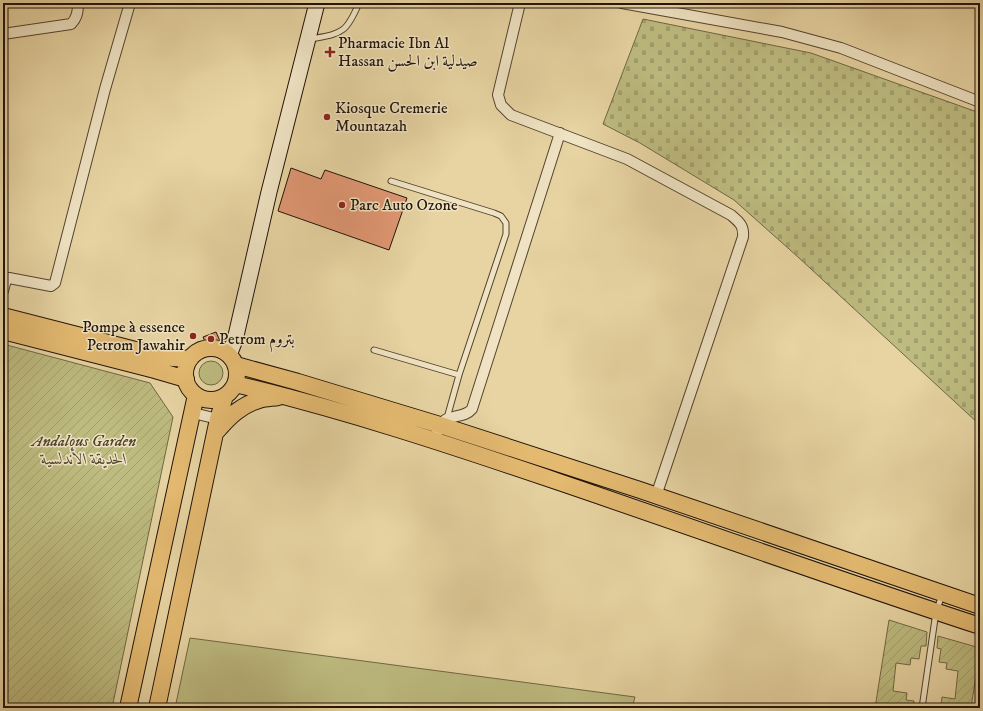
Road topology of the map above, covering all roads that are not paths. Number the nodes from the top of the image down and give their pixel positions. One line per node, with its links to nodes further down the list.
1 (78, 3): 7 (street)
2 (130, 3): 12 (street)
3 (317, 3): 8 (street)
4 (359, 3): 8 (lane)
5 (520, 3): 10 (street)
6 (622, 3): 9 (street)
7 (3, 34)
8 (308, 40): 17 (street)
9 (980, 102)
10 (560, 133): 27 (street); 31 (street)
11 (391, 181): 20 (lane)
12 (3, 292)
13 (3, 316): 18 (main road)
14 (3, 331): 18 (main road)
15 (374, 350): 20 (lane)
16 (190, 359): 17 (main road); 18 (main road); 21 (main road)
17 (232, 360): 19 (main road); 23 (main road)
18 (157, 363): 21 (main road)
19 (262, 372): 22 (street); 27 (main road)
20 (459, 375): 27 (lane)
21 (186, 379): 24 (main road)
22 (258, 389): 23 (main road); 25 (main road)
23 (230, 390): 24 (main road); 28 (main road)
24 (196, 395): 26 (main road)
25 (284, 396): 28 (main road); 29 (main road)
26 (193, 413): 28 (street); 41 (main road)
27 (443, 422): 29 (street); 30 (main road)
28 (217, 426): 42 (main road)
29 (435, 440): 33 (main road)
30 (640, 490): 31 (main road); 33 (street)
31 (656, 496): 32 (main road)
32 (680, 504): 34 (main road); 35 (main road)
33 (635, 507): 34 (main road)
34 (677, 522): 37 (main road)
35 (925, 588): 36 (main road); 37 (street)
36 (942, 594): 38 (main road); 39 (lane)
37 (918, 606): 39 (main road)
38 (980, 606)
39 (936, 612): 40 (main road); 43 (lane)
40 (980, 626)
41 (128, 708)
42 (157, 708)
43 (922, 708)

